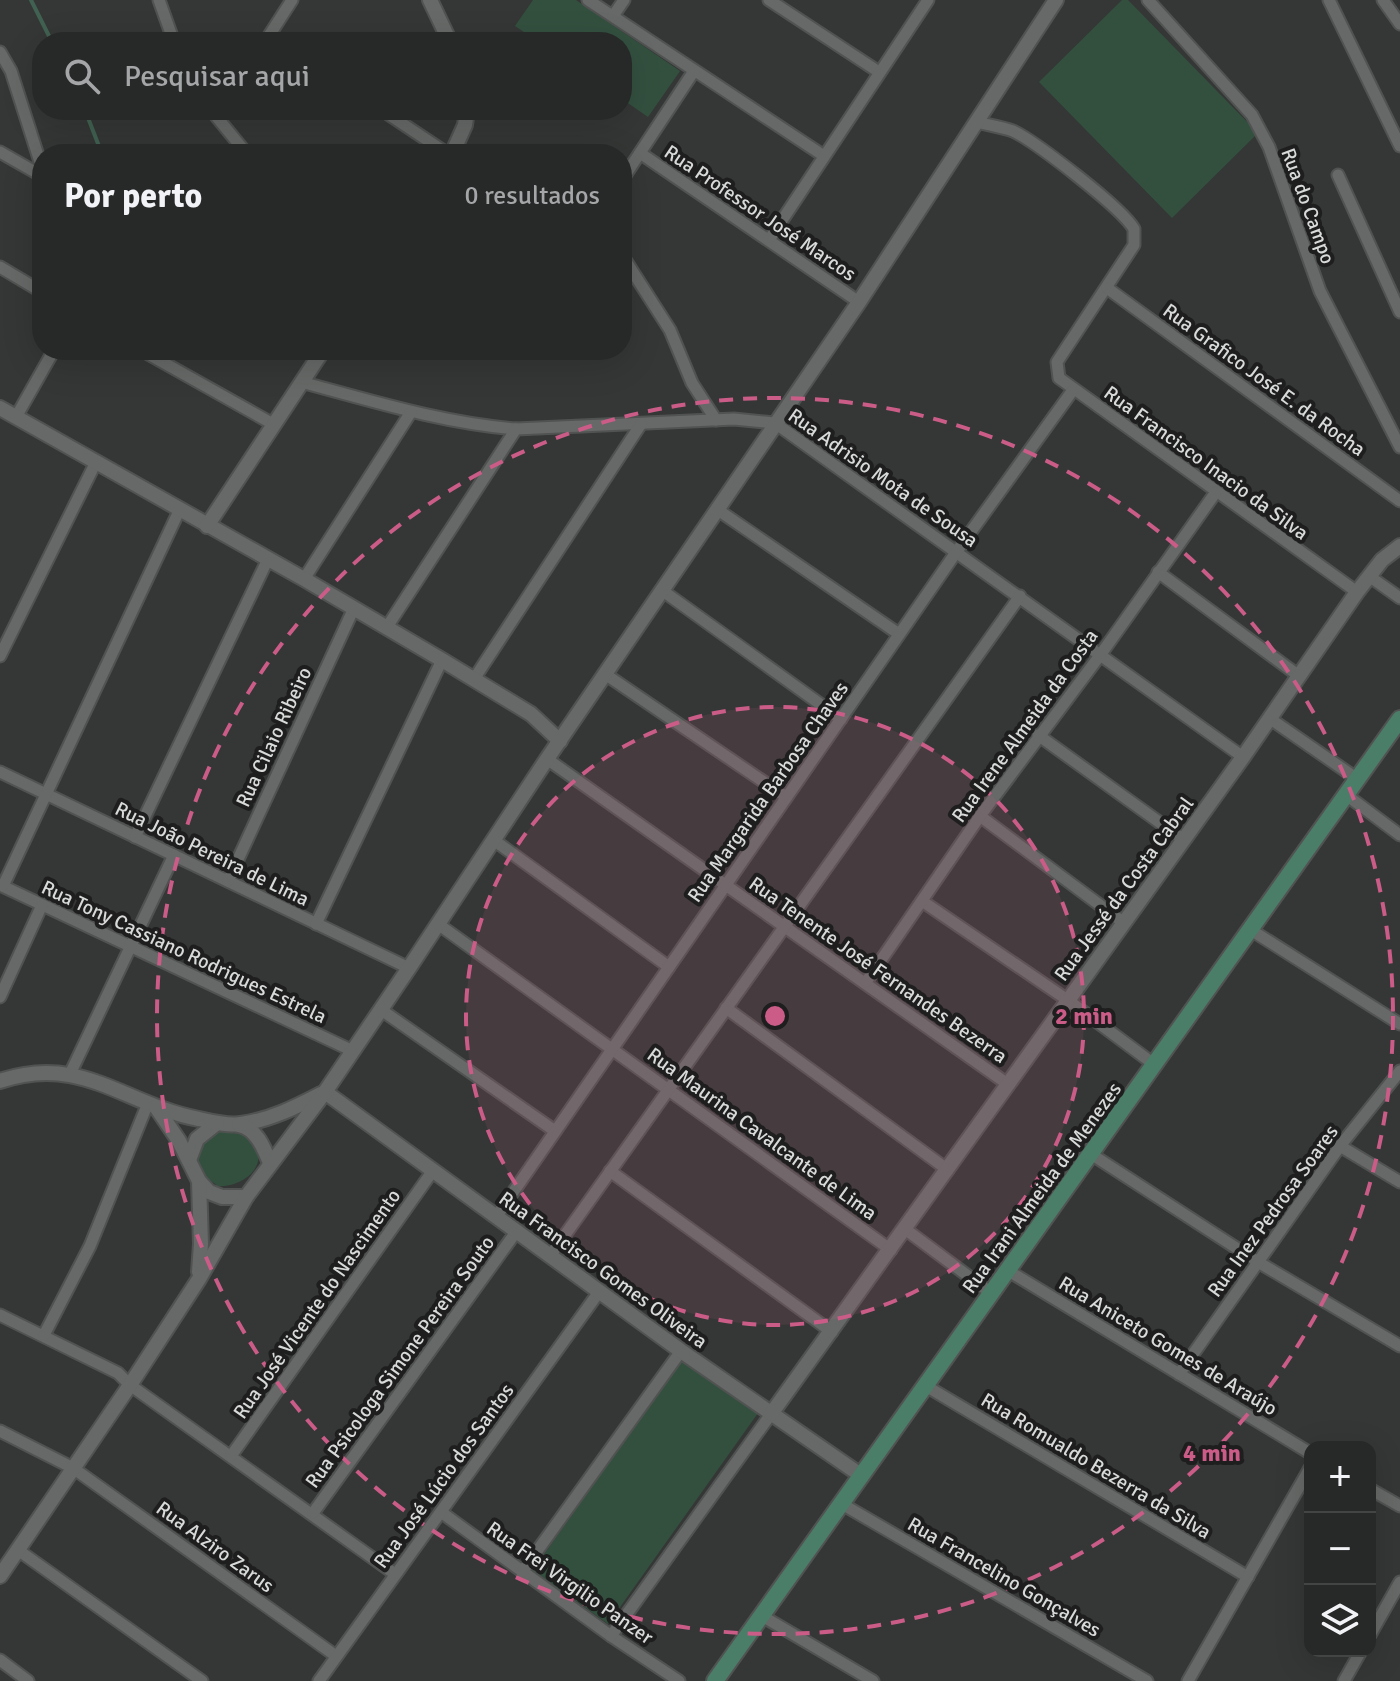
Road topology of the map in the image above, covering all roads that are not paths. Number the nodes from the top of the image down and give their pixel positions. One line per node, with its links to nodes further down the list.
1 (292, 0): 16 (street)
2 (420, 0): 12 (street)
3 (588, 0): 13 (street)
4 (624, 0): 13 (street)
5 (769, 0): 20 (street)
6 (928, 0): 20 (street)
7 (1056, 0): 24 (street)
8 (1148, 0): 56 (street, Rua do Campo)
9 (1329, 0): 29 (street)
10 (1383, 0): 14 (street)
11 (163, 3): 15 (street)
12 (432, 5): 17 (street)
13 (613, 16): 19 (street)
14 (1400, 24)
15 (171, 32)
16 (276, 32)
17 (445, 32)
18 (0, 52): 25 (street)
19 (694, 71): 31 (street); 32 (street)
20 (879, 72): 32 (street)
21 (221, 120): 26 (street)
22 (397, 120): 27 (street)
23 (466, 120): 28 (street)
24 (976, 122): 40 (street); 41 (street)
25 (34, 144)
26 (239, 144)
27 (435, 144)
28 (455, 144)
29 (1400, 146)
30 (0, 152): 34 (street)
31 (640, 153): 33 (street); 36 (street, Rua Professor José Marcos)
32 (824, 156): 36 (street)
33 (632, 165)
34 (32, 170)
35 (1338, 175): 42 (street)
36 (769, 240): 41 (street, Rua Professor José Marcos)
37 (0, 267): 39 (street)
38 (632, 271): 51 (street)
39 (32, 286)
40 (1107, 288): 47 (street, Rua Francisco Inacio da Silva); 59 (street, Rua Grafico José E. da Rocha)
41 (859, 302): 52 (street)
42 (1400, 312)
43 (48, 360): 50 (street)
44 (159, 360): 53 (street)
45 (316, 360): 46 (street)
46 (301, 382): 49 (street, Rua Adrisio Mota de Sousa); 53 (street)
47 (1073, 390): 58 (street, Rua Francisco Inacio da Silva); 64 (street, Rua Margarida Barbosa Chaves)
48 (0, 408): 50 (street)
49 (411, 412): 55 (street, Rua Adrisio Mota de Sousa); 68 (street)
50 (16, 417): 57 (street)
51 (716, 420): 52 (street, Rua Adrisio Mota de Sousa); 54 (street, Rua Adrisio Mota de Sousa)
52 (775, 423): 60 (street); 64 (street, Rua Adrisio Mota de Sousa)
53 (273, 424): 62 (street)
54 (641, 424): 55 (street, Rua Adrisio Mota de Sousa); 81 (street)
55 (516, 429): 74 (street)
56 (1398, 437)
57 (96, 462): 61 (street); 77 (street)
58 (1216, 492): 66 (street, Rua Irene Almeida da Costa); 70 (street, Rua Francisco Inacio da Silva)
59 (1400, 501)
60 (718, 510): 69 (street); 75 (street)
61 (179, 511): 62 (street); 91 (street)
62 (207, 526): 65 (street)
63 (1400, 546): 67 (street, Rua Jessé da Costa Cabral)
64 (957, 551): 71 (street, Rua Adrisio Mota de Sousa); 75 (street, Rua Margarida Barbosa Chaves)
65 (268, 559): 68 (street); 96 (street)
66 (1158, 572): 76 (street, Rua Irene Almeida da Costa); 80 (street)
67 (1369, 576): 70 (street, Rua Jessé da Costa Cabral); 72 (street)
68 (304, 579): 73 (street)
69 (663, 591): 79 (street); 83 (street)
70 (1357, 592): 80 (street, Rua Jessé da Costa Cabral)
71 (1020, 596): 76 (street, Rua Adrisio Mota de Sousa); 108 (street)
72 (1400, 598)
73 (354, 608): 74 (street); 100 (street, Rua Cilaio Ribeiro)
74 (387, 627): 78 (street)
75 (899, 634): 83 (street, Rua Margarida Barbosa Chaves)
76 (1101, 654): 85 (street, Rua Irene Almeida da Costa); 87 (street, Rua Adrisio Mota de Sousa)
77 (0, 656)
78 (442, 660): 81 (street); 106 (street)
79 (605, 674): 86 (street); 93 (street)
80 (1299, 676): 82 (street, Rua Jessé da Costa Cabral)
81 (474, 679): 86 (street)
82 (1269, 718): 87 (street, Rua Jessé da Costa Cabral); 90 (street)
83 (841, 719): 93 (street, Rua Margarida Barbosa Chaves)
84 (1400, 719): 90 (main road, Rua Irani Almeida de Menezes)
85 (1038, 735): 94 (street, Rua Irene Almeida da Costa); 97 (street)
86 (560, 741): 88 (street)
87 (1243, 757): 97 (street, Rua Jessé da Costa Cabral)
88 (547, 759): 98 (street); 101 (street, Rua Tenente José Fernandes Bezerra)
89 (0, 772): 91 (street, Rua João Pereira de Lima)
90 (1356, 778): 92 (main road, Rua Irani Almeida de Menezes)
91 (45, 793): 96 (street, Rua João Pereira de Lima); 102 (street)
92 (1345, 794): 95 (street); 109 (main road, Rua Irani Almeida de Menezes)
93 (786, 797): 101 (street, Rua Margarida Barbosa Chaves)
94 (980, 816): 103 (street, Rua Irene Almeida da Costa); 105 (street)
95 (1400, 835)
96 (135, 837): 99 (street, Rua João Pereira de Lima)
97 (1184, 840): 105 (street, Rua Jessé da Costa Cabral)
98 (495, 841): 107 (street); 111 (street)
99 (174, 855): 100 (street, Rua João Pereira de Lima); 110 (street)
100 (228, 881): 106 (street, Rua João Pereira de Lima)
101 (726, 884): 108 (street, Rua Tenente José Fernandes Bezerra); 111 (street, Rua Margarida Barbosa Chaves)
102 (1, 886): 104 (street, Rua Tony Cassiano Rodrigues Estrela)
103 (922, 901): 113 (street, Rua Irene Almeida da Costa); 115 (street)
104 (42, 905): 110 (street, Rua Tony Cassiano Rodrigues Estrela); 114 (street)
105 (1124, 923): 115 (street, Rua Jessé da Costa Cabral)
106 (316, 924): 112 (street, Rua João Pereira de Lima)
107 (438, 924): 112 (street); 119 (street, Rua Maurina Cavalcante de Lima)
108 (784, 927): 113 (street, Rua Tenente José Fernandes Bezerra); 116 (street)
109 (1251, 930): 118 (street); 121 (main road, Rua Irani Almeida de Menezes)
110 (131, 948): 120 (street, Rua Tony Cassiano Rodrigues Estrela); 123 (street)
111 (669, 967): 119 (street, Rua Margarida Barbosa Chaves)
112 (409, 968): 117 (street)
113 (866, 982): 125 (street, Rua Tenente José Fernandes Bezerra)
114 (0, 997)
115 (1069, 1001): 121 (street); 125 (street, Rua Jessé da Costa Cabral)
116 (726, 1008): 126 (street); 136 (street)
117 (380, 1009): 120 (street); 131 (street)
118 (1400, 1024)
119 (613, 1048): 126 (street, Rua Maurina Cavalcante de Lima); 131 (street, Rua Margarida Barbosa Chaves)
120 (353, 1051): 127 (street)
121 (1155, 1065): 133 (main road, Rua Irani Almeida de Menezes)
122 (1400, 1071): 132 (street, Rua Inez Pedrosa Soares)
123 (70, 1074): 124 (street); 128 (street)
124 (0, 1081)
125 (1009, 1085): 136 (street, Rua Jessé da Costa Cabral)
126 (669, 1088): 137 (street); 145 (street, Rua Maurina Cavalcante de Lima)
127 (325, 1092): 130 (street); 135 (street); 138 (street, Rua Francisco Gomes Oliveira)
128 (152, 1104): 129 (street); 134 (street); 154 (street)
129 (217, 1123): 130 (street); 134 (street)
130 (239, 1125): 135 (street)
131 (555, 1131): 142 (street, Rua Margarida Barbosa Chaves)
132 (1340, 1146): 140 (street); 147 (street, Rua Inez Pedrosa Soares)
133 (1091, 1154): 147 (street); 148 (main road, Rua Irani Almeida de Menezes)
134 (189, 1160): 139 (street)
135 (270, 1163): 141 (street)
136 (948, 1170): 143 (street, Rua Jessé da Costa Cabral)
137 (610, 1171): 146 (street); 153 (street)
138 (432, 1172): 142 (street, Rua Francisco Gomes Oliveira); 163 (street, Rua José Vicente do Nascimento)
139 (199, 1181): 141 (street); 149 (street)
140 (1400, 1182)
141 (246, 1197): 149 (street)
142 (496, 1217): 144 (street, Rua Francisco Gomes Oliveira)
143 (905, 1229): 145 (street, Rua Jessé da Costa Cabral); 151 (street)
144 (516, 1232): 146 (street, Rua Francisco Gomes Oliveira); 171 (street, Rua Psicologa Simone Pereira Souto)
145 (891, 1250): 153 (street, Rua Jessé da Costa Cabral)
146 (550, 1256): 150 (street, Rua Francisco Gomes Oliveira)
147 (1258, 1262): 155 (street); 157 (street, Rua Inez Pedrosa Soares)
148 (1007, 1270): 151 (main road, Rua Irani Almeida de Menezes); 157 (street, Rua Aniceto Gomes de Araújo)
149 (199, 1279): 158 (street)
150 (599, 1292): 156 (street, Rua Francisco Gomes Oliveira); 170 (street, Rua José Lúcio dos Santos)
151 (991, 1293): 159 (main road, Rua Irani Almeida de Menezes)
152 (0, 1315): 154 (street)
153 (832, 1332): 160 (street, Rua Jessé da Costa Cabral)
154 (44, 1335): 158 (street)
155 (1400, 1346)
156 (681, 1351): 160 (street, Rua Francisco Gomes Oliveira); 173 (street)
157 (1179, 1374): 162 (street, Rua Aniceto Gomes de Araújo)
158 (130, 1385): 163 (street); 164 (street)
159 (926, 1386): 165 (main road, Rua Irani Almeida de Menezes); 176 (street, Rua Romualdo Bezerra da Silva)
160 (771, 1414): 165 (street, Rua Francisco Gomes Oliveira); 180 (street)
161 (0, 1431): 164 (street, Rua Alziro Zarus)
162 (1304, 1449)
163 (231, 1456): 171 (street)
164 (73, 1468): 172 (street); 181 (street, Rua Alziro Zarus)
165 (862, 1476): 168 (main road, Rua Irani Almeida de Menezes)
166 (1304, 1479): 176 (street)
167 (1376, 1492): 169 (street)
168 (842, 1504): 178 (main road, Rua Irani Almeida de Menezes); 190 (street, Rua Francelino Gonçalves)
169 (1400, 1506)
170 (441, 1512): 173 (street, Rua Frei Virgilio Panzer); 174 (street, Rua José Lúcio dos Santos)
171 (313, 1513): 174 (street)
172 (18, 1550): 175 (street); 185 (street)
173 (522, 1572): 180 (street, Rua Frei Virgilio Panzer)
174 (395, 1574): 181 (street, Rua José Lúcio dos Santos)
175 (0, 1576)
176 (1248, 1577): 191 (street)
177 (1400, 1582): 179 (street)
178 (762, 1616): 188 (main road, Rua Irani Almeida de Menezes); 189 (street)
179 (1376, 1624)
180 (611, 1636): 187 (street, Rua Frei Virgilio Panzer)
181 (336, 1656): 186 (street, Rua José Lúcio dos Santos)
182 (1358, 1657): 192 (street)
183 (0, 1660): 184 (street)
184 (28, 1681)
185 (202, 1681)
186 (319, 1681)
187 (679, 1681)
188 (715, 1681)
189 (873, 1681)
190 (1147, 1681)
191 (1188, 1681)
192 (1344, 1681)

